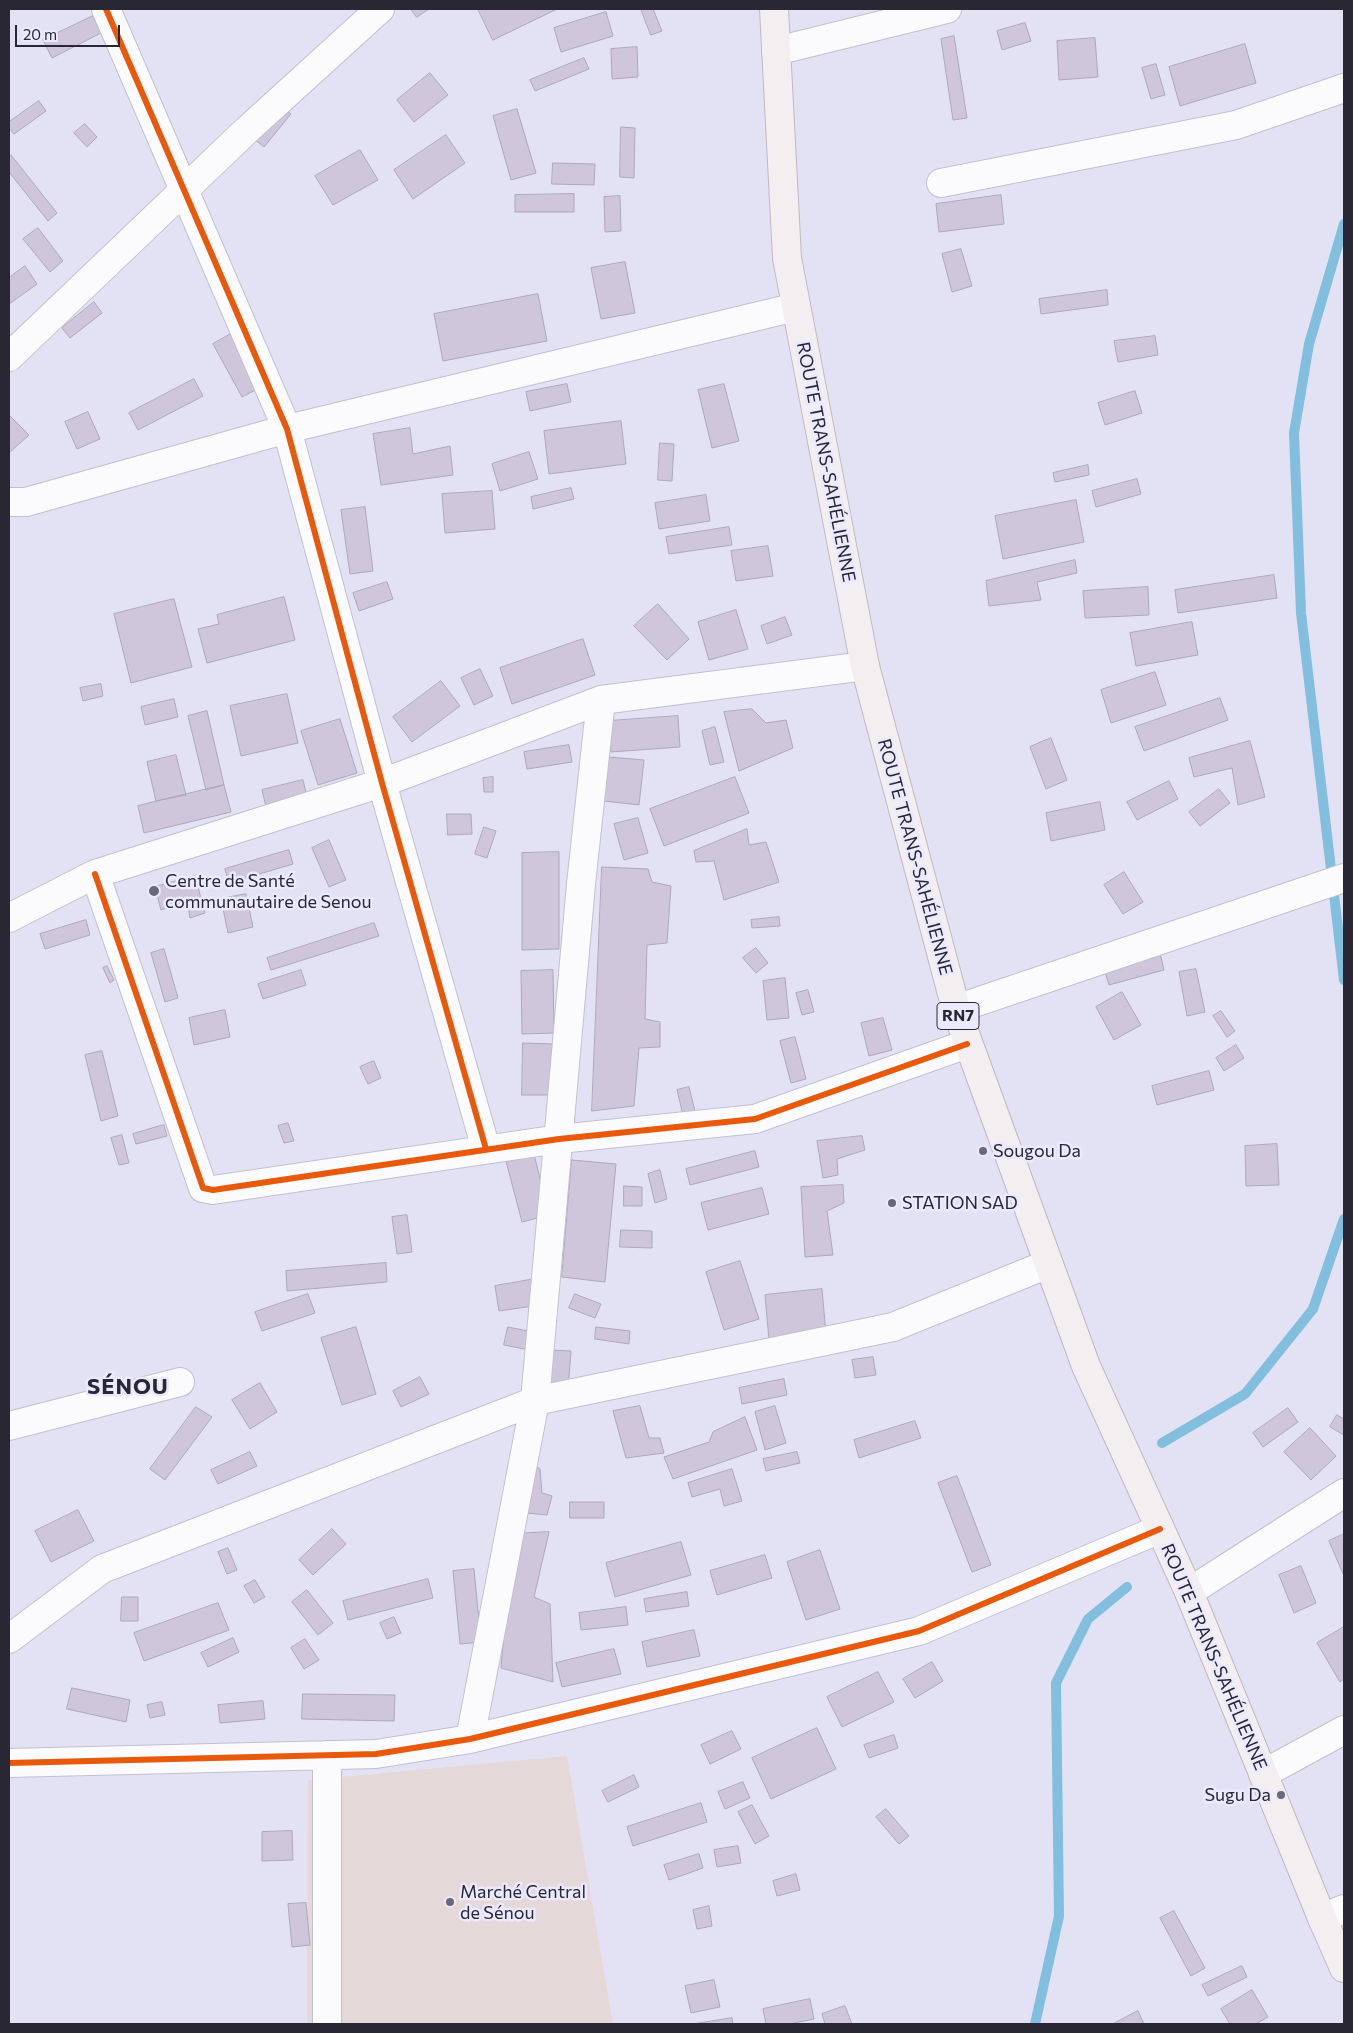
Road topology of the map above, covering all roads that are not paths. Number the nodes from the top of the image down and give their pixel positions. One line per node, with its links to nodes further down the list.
1 (106, 9): 8 (street)
2 (380, 9): 8 (street)
3 (774, 9): 5 (highway, ROUTE TRANS-SAHÉLIENNE / RN7)
4 (947, 9): 5 (street)
5 (776, 51): 9 (highway, ROUTE TRANS-SAHÉLIENNE / RN7)
6 (1344, 88): 7 (street)
7 (941, 183)
8 (184, 190): 10 (street); 11 (street)
9 (796, 307): 11 (street); 13 (highway, ROUTE TRANS-SAHÉLIENNE / RN7)
10 (9, 357)
11 (287, 429): 12 (street); 15 (street)
12 (9, 502)
13 (865, 666): 14 (street); 19 (highway, ROUTE TRANS-SAHÉLIENNE / RN7)
14 (601, 700): 15 (street); 21 (street)
15 (382, 783): 16 (street); 22 (street)
16 (95, 874): 18 (street); 22 (street)
17 (1344, 878): 19 (street)
18 (9, 918)
19 (956, 1009): 20 (highway, ROUTE TRANS-SAHÉLIENNE / RN7)
20 (967, 1044): 21 (street); 23 (highway, ROUTE TRANS-SAHÉLIENNE / RN7)
21 (559, 1139): 22 (street); 25 (street)
22 (486, 1150)
23 (1048, 1264): 25 (street); 28 (highway, ROUTE TRANS-SAHÉLIENNE / RN7)
24 (180, 1382): 26 (street)
25 (535, 1402): 30 (street); 32 (street)
26 (9, 1426)
27 (1344, 1493): 29 (street)
28 (1160, 1529): 29 (highway, ROUTE TRANS-SAHÉLIENNE / RN7); 32 (street)
29 (1189, 1592): 35 (highway, ROUTE TRANS-SAHÉLIENNE / RN7)
30 (9, 1639)
31 (1344, 1730): 35 (street)
32 (470, 1739): 33 (street)
33 (327, 1755): 34 (street); 38 (street)
34 (10, 1759)
35 (1264, 1774): 36 (highway, ROUTE TRANS-SAHÉLIENNE / RN7)
36 (1333, 1914): 37 (highway, ROUTE TRANS-SAHÉLIENNE / RN7)
37 (1344, 1968)
38 (327, 2024)

